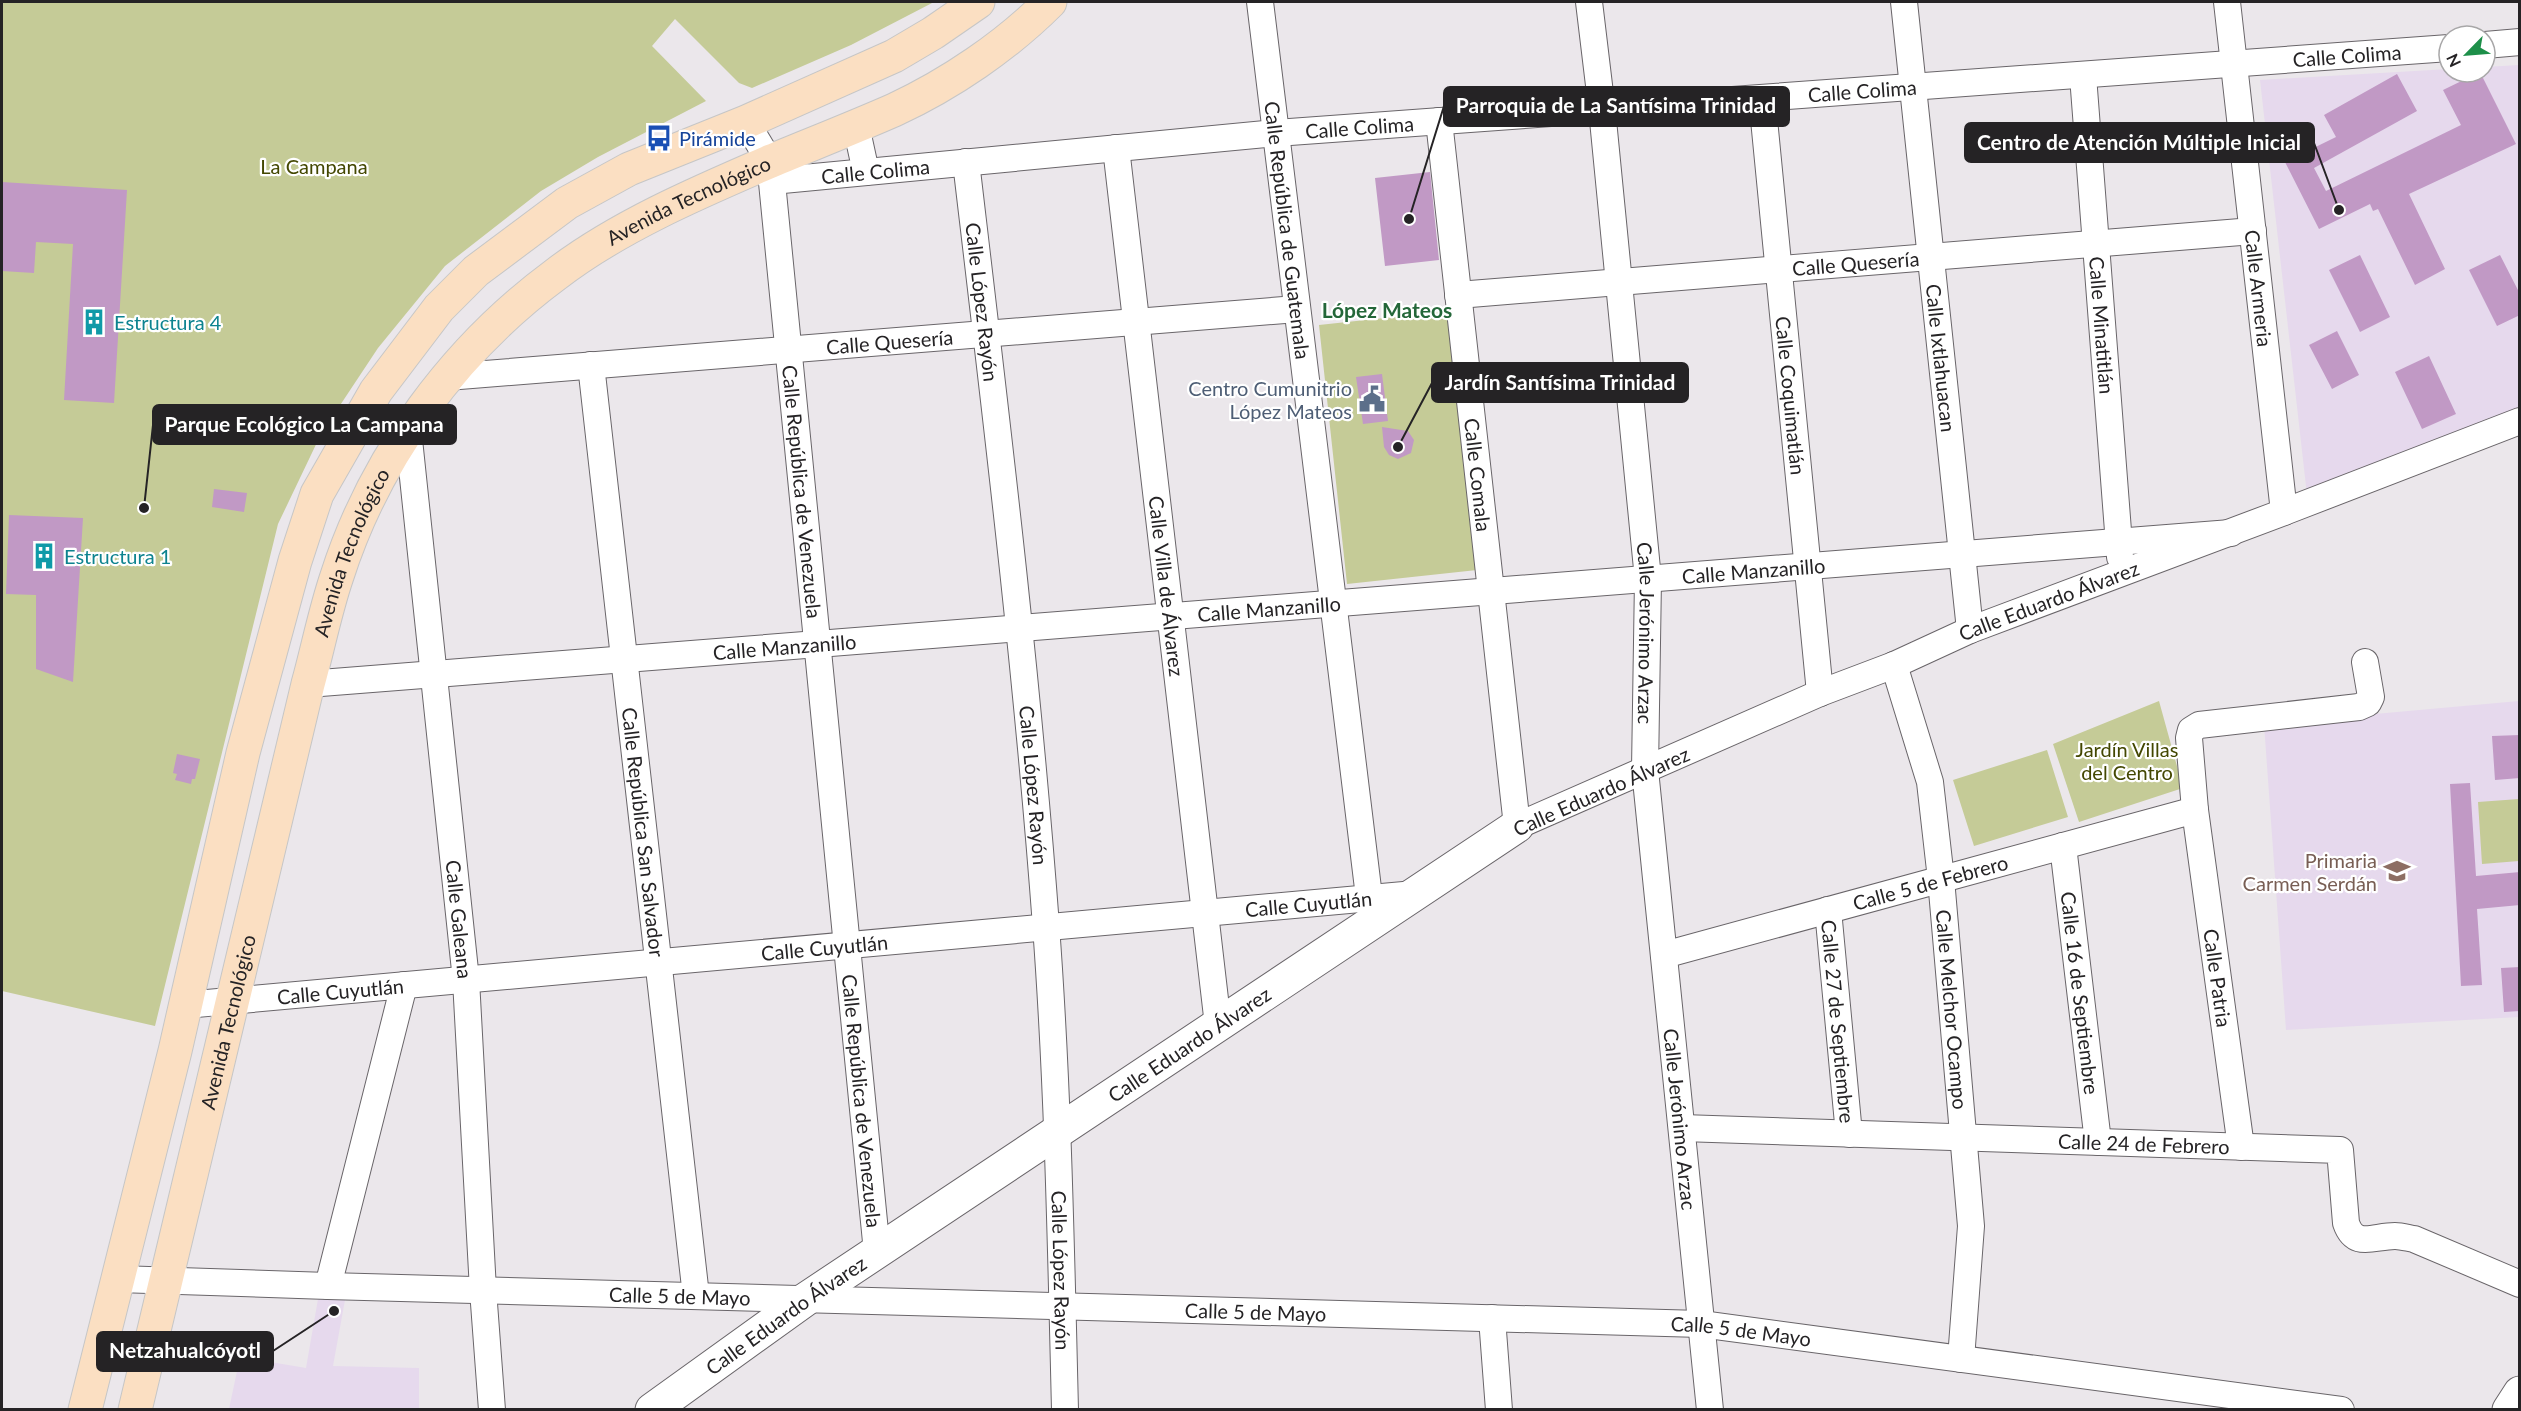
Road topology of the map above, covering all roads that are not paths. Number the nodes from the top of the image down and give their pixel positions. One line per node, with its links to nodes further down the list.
1 (978, 2): 16 (main road)
2 (1050, 2): 17 (main road, Avenida Tecnológico)
3 (1260, 2): 18 (street, Calle República de Guatemala)
4 (1589, 2): 14 (street, Calle Jerónimo Arzac)
5 (1904, 2): 12 (street, Calle Ixtlahuacan)
6 (2227, 2): 10 (street, Calle Armeria)
7 (2520, 42): 8 (street)
8 (2497, 44)
9 (2437, 49): 10 (street, Calle Colima)
10 (2234, 65): 11 (street, Calle Colima); 23 (street, Calle Armeria)
11 (2083, 76): 12 (street, Calle Colima); 24 (street, Calle Minatitlán)
12 (1912, 88): 13 (street, Calle Colima); 25 (street, Calle Ixtlahuacan)
13 (1762, 99): 14 (street, Calle Colima); 26 (street, Calle Coquimatlán)
14 (1602, 110): 15 (street, Calle Colima); 27 (street, Calle Jerónimo Arzac)
15 (1439, 121): 18 (street, Calle Colima); 28 (street, Calle Comala)
16 (746, 122): 21 (street); 71 (main road)
17 (856, 126): 21 (main road, Avenida Tecnológico); 22 (street)
18 (1276, 133): 19 (street, Calle Colima); 29 (street, Calle República de Guatemala)
19 (1116, 148): 20 (street, Calle Colima); 30 (street, Calle Villa de Álvarez)
20 (966, 162): 22 (street, Calle Colima); 31 (street, Calle López Rayón)
21 (771, 171): 22 (street, Calle Colima); 32 (street, Calle República de Venezuela); 34 (main road, Avenida Tecnológico)
22 (866, 172)
23 (2253, 231): 24 (street, Calle Quesería); 37 (street, Calle Armeria)
24 (2096, 244): 25 (street, Calle Quesería); 39 (street, Calle Minatitlán)
25 (1930, 257): 26 (street, Calle Quesería); 40 (street, Calle Ixtlahuacan)
26 (1779, 270): 27 (street, Calle Quesería); 41 (street, Calle Coquimatlán)
27 (1619, 282): 28 (street, Calle Quesería); 43 (street, Calle Jerónimo Arzac)
28 (1458, 295): 44 (street, Calle Comala)
29 (1297, 309): 30 (street, Calle Quesería); 45 (street, Calle República de Guatemala)
30 (1136, 322): 31 (street, Calle Quesería); 46 (street, Calle Villa de Álvarez)
31 (986, 334): 32 (street, Calle Quesería); 47 (street, Calle López Rayón)
32 (788, 350): 33 (street, Calle Quesería); 49 (street, Calle República de Venezuela)
33 (591, 366): 34 (street, Calle Quesería); 50 (street, Calle República San Salvador)
34 (447, 377): 36 (main road, Avenida Tecnológico)
35 (2520, 421): 37 (street, Calle Eduardo Álvarez)
36 (408, 430): 53 (street, Calle Galeana); 54 (main road, Avenida Tecnológico)
37 (2284, 512): 38 (street, Calle Eduardo Álvarez)
38 (2231, 533): 39 (street, Calle Manzanillo); 42 (street, Calle Eduardo Álvarez)
39 (2119, 542): 40 (street, Calle Manzanillo); 42 (street, Calle Minatitlán)
40 (1962, 554): 41 (street, Calle Manzanillo); 48 (street, Calle Ixtlahuacan)
41 (1807, 566): 43 (street, Calle Manzanillo); 55 (street, Calle Coquimatlán)
42 (2122, 574): 48 (street, Calle Eduardo Álvarez)
43 (1648, 579): 44 (street, Calle Manzanillo); 56 (street, Calle Jerónimo Arzac)
44 (1491, 591): 45 (street, Calle Manzanillo); 58 (street, Calle Comala)
45 (1333, 603): 46 (street, Calle Manzanillo); 61 (street, Calle República de Guatemala)
46 (1171, 616): 47 (street, Calle Manzanillo); 63 (street, Calle Villa de Álvarez)
47 (1020, 628): 49 (street, Calle Manzanillo); 64 (street, Calle López Rayón)
48 (1970, 630): 52 (street, Calle Eduardo Álvarez)
49 (817, 644): 50 (street, Calle Manzanillo); 65 (street, Calle República de Venezuela)
50 (624, 659): 53 (street, Calle Manzanillo); 67 (street, Calle República San Salvador)
51 (2365, 662): 57 (street, Calle Patria)
52 (1893, 665): 55 (street, Calle Eduardo Álvarez); 60 (street, Calle Melchor Ocampo)
53 (432, 674): 54 (street, Calle Manzanillo); 68 (street, Calle Galeana)
54 (308, 684): 70 (main road, Avenida Tecnológico)
55 (1820, 693): 56 (street, Calle Eduardo Álvarez)
56 (1645, 770): 58 (street, Calle Eduardo Álvarez); 66 (street, Calle Jerónimo Arzac)
57 (2195, 810): 59 (street, Calle 5 de Febrero); 78 (street, Calle Patria)
58 (1517, 826): 61 (street, Calle Eduardo Álvarez)
59 (2063, 846): 60 (street, Calle 5 de Febrero); 77 (street, Calle 16 de Septiembre)
60 (1941, 879): 62 (street, Calle 5 de Febrero); 76 (street, Calle Melchor Ocampo)
61 (1370, 910): 63 (street, Calle Cuyutlán); 72 (street, Calle Eduardo Álvarez)
62 (1828, 910): 66 (street, Calle 5 de Febrero); 75 (street, Calle 27 de Septiembre)
63 (1205, 913): 64 (street, Calle Cuyutlán); 72 (street, Calle Villa de Álvarez)
64 (1046, 927): 65 (street, Calle Cuyutlán); 74 (street, Calle López Rayón)
65 (847, 945): 67 (street, Calle Cuyutlán); 79 (street, Calle República de Venezuela)
66 (1664, 955): 73 (street, Calle Jerónimo Arzac)
67 (658, 962): 68 (street, Calle Cuyutlán); 85 (street, Calle República San Salvador)
68 (466, 980): 69 (street, Calle Cuyutlán); 84 (street, Calle Galeana)
69 (404, 985): 70 (street, Calle Cuyutlán); 83 (street)
70 (234, 1000): 71 (street, Calle Cuyutlán); 81 (main road, Avenida Tecnológico)
71 (185, 1005): 80 (main road)
72 (1218, 1025): 74 (street, Calle Eduardo Álvarez)
73 (1682, 1128): 75 (street, Calle 24 de Febrero); 89 (street, Calle Jerónimo Arzac)
74 (1058, 1131): 79 (street, Calle Eduardo Álvarez); 87 (street, Calle López Rayón)
75 (1849, 1134): 76 (street, Calle 24 de Febrero)
76 (1965, 1138): 77 (street, Calle 24 de Febrero); 90 (street, Calle Melchor Ocampo)
77 (2098, 1142): 78 (street, Calle 24 de Febrero)
78 (2241, 1147): 82 (street, Calle 24 de Febrero)
79 (877, 1252): 86 (street, Calle Eduardo Álvarez)
80 (118, 1279): 81 (street, Calle 5 de Mayo); 92 (main road)
81 (165, 1282): 83 (street, Calle 5 de Mayo); 93 (main road, Avenida Tecnológico)
82 (2520, 1284)
83 (328, 1286): 84 (street, Calle 5 de Mayo)
84 (483, 1290): 85 (street, Calle 5 de Mayo); 94 (street, Calle Galeana)
85 (696, 1296): 86 (street, Calle 5 de Mayo)
86 (806, 1299): 87 (street, Calle 5 de Mayo); 95 (street, Calle Eduardo Álvarez)
87 (1063, 1306): 88 (street, Calle 5 de Mayo); 96 (street, Calle López Rayón)
88 (1492, 1318): 89 (street, Calle 5 de Mayo); 97 (street)
89 (1701, 1324): 90 (street, Calle 5 de Mayo); 98 (street, Calle Jerónimo Arzac)
90 (1961, 1359): 99 (street, Calle 5 de Mayo)
91 (2520, 1393): 100 (street)
92 (85, 1410)
93 (135, 1410)
94 (492, 1410)
95 (652, 1410)
96 (1065, 1410)
97 (1499, 1410)
98 (1710, 1410)
99 (2341, 1410)
100 (2509, 1410)

